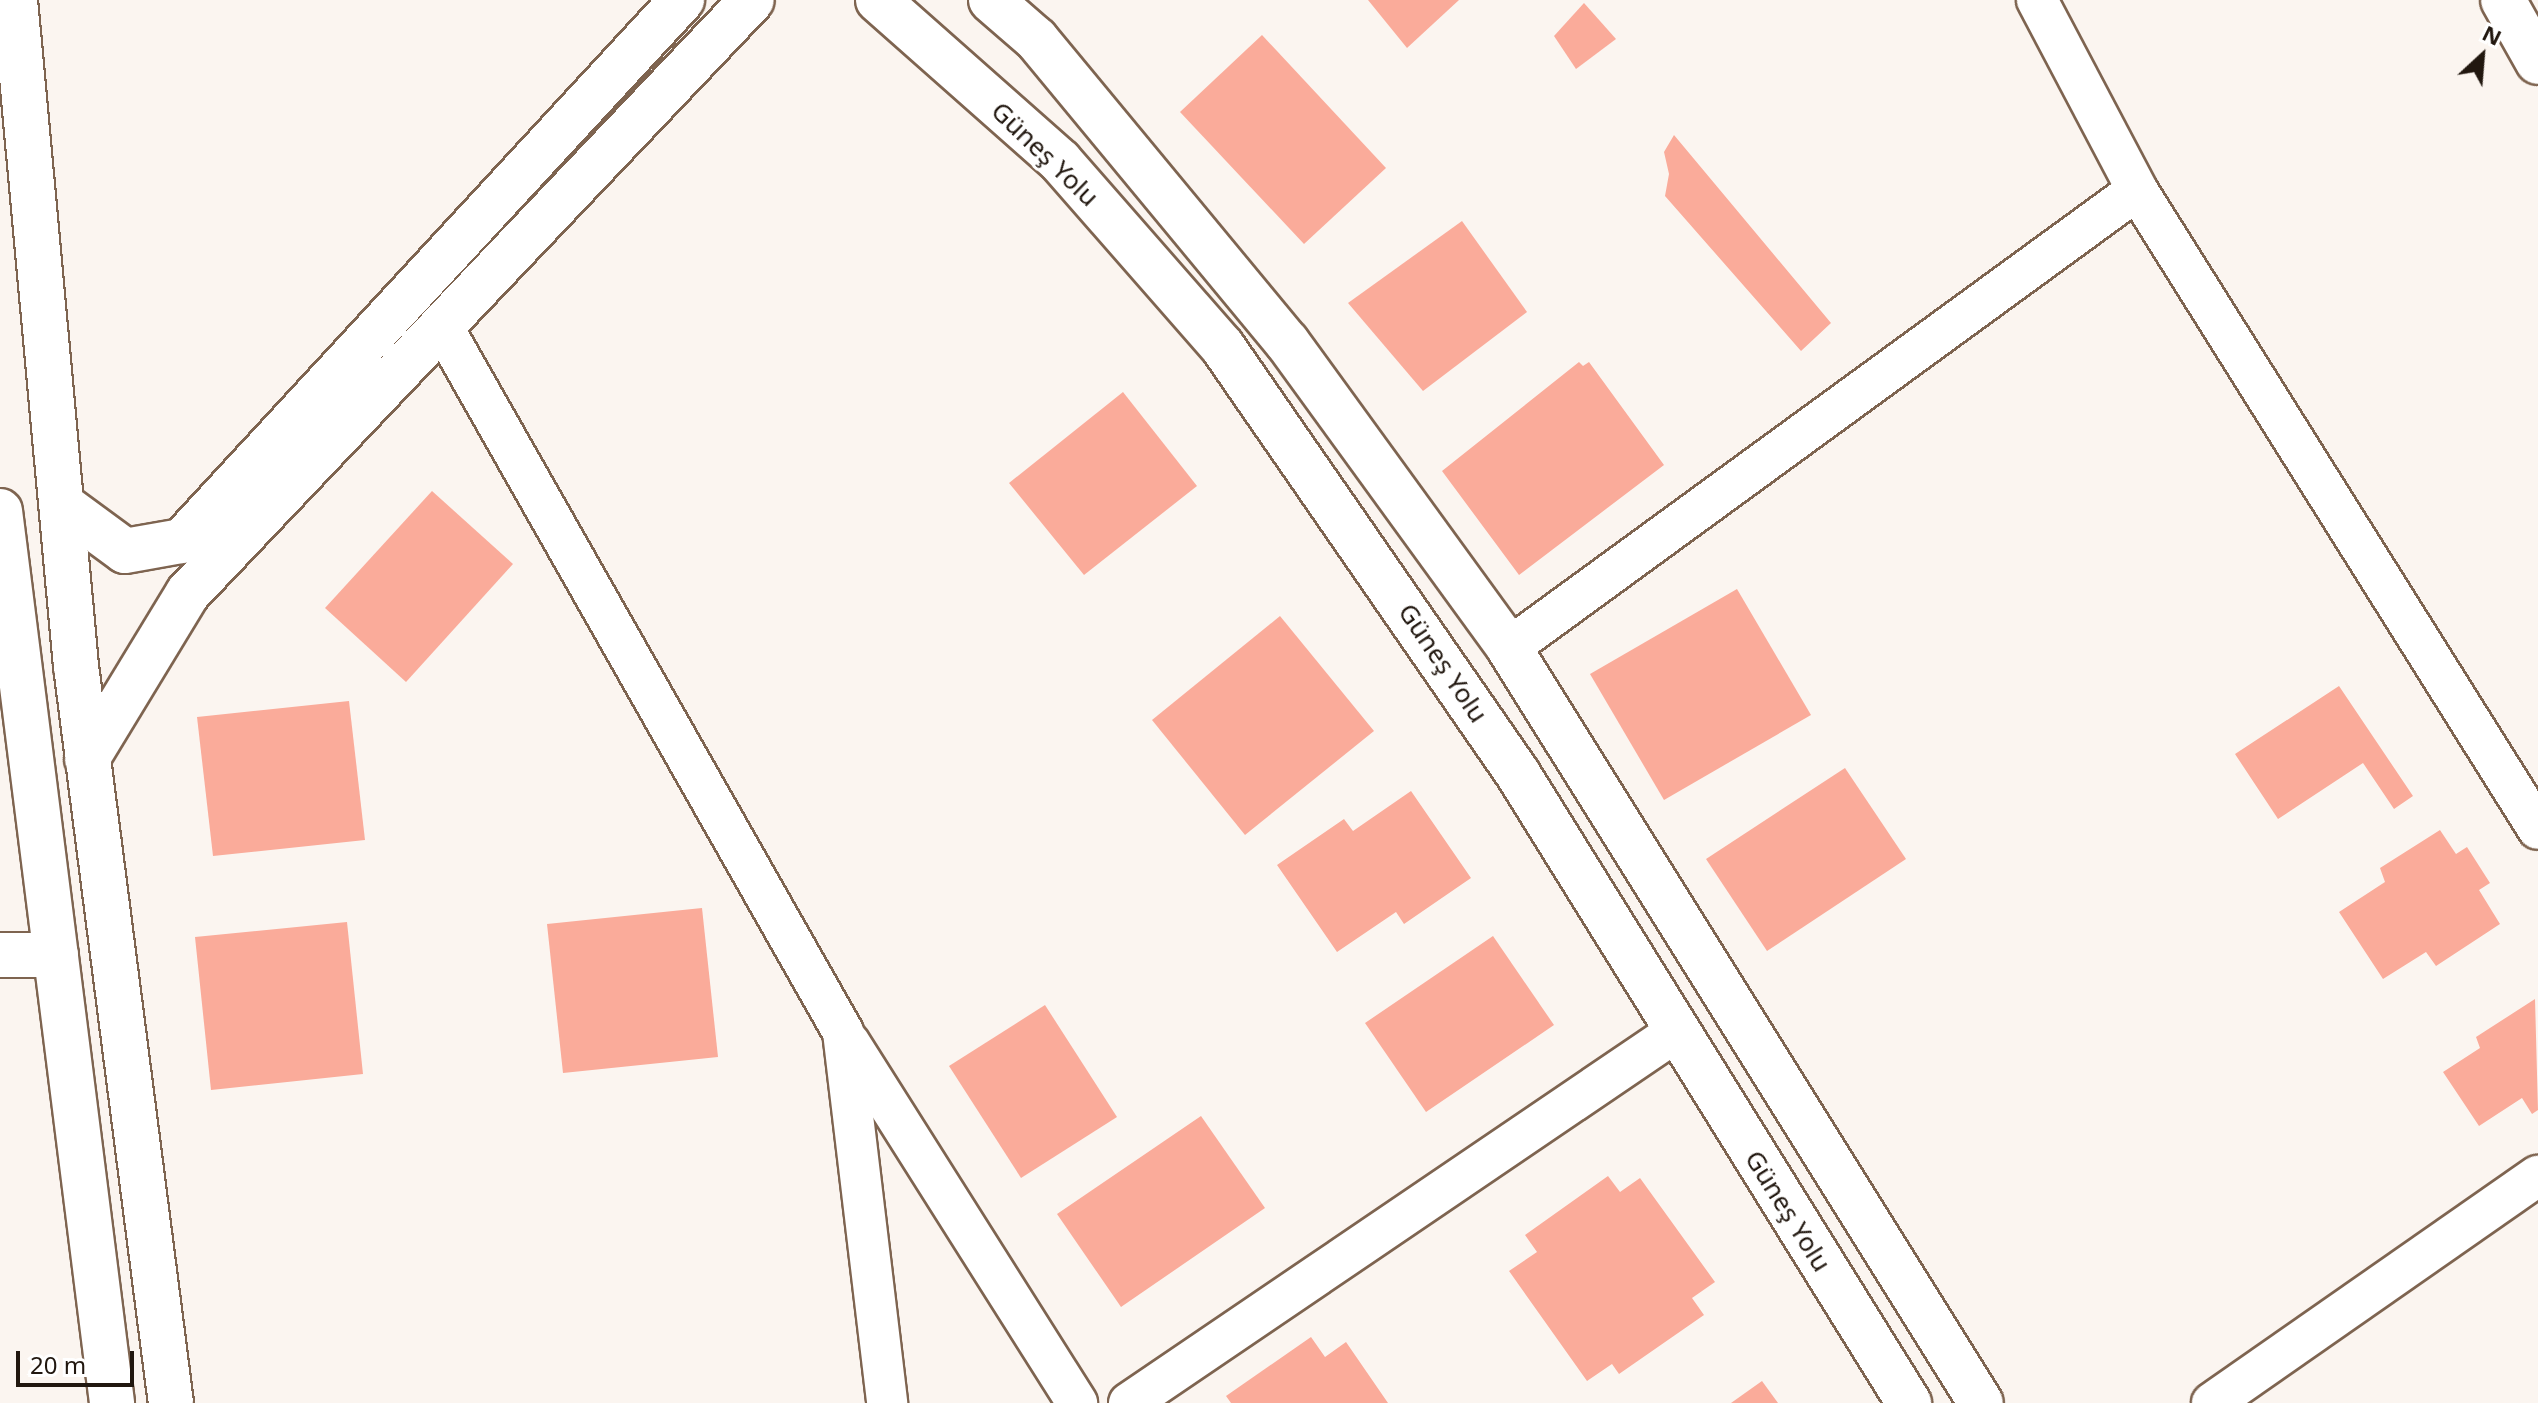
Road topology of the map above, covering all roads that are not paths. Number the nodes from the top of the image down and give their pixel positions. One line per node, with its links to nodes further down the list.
1 (15, 0): 11 (main road)
2 (682, 0): 11 (main road)
3 (752, 0): 10 (main road)
4 (878, 0): 19 (main road, Güneş Yolu)
5 (991, 0): 14 (main road)
6 (2037, 0): 9 (street)
7 (2503, 0): 8 (main road)
8 (2538, 62)
9 (2137, 190): 14 (street); 16 (street)
10 (442, 326): 15 (main road); 20 (street)
11 (61, 504): 15 (main road)
12 (0, 511): 13 (main road)
13 (5, 589): 18 (main road)
14 (1509, 648): 28 (main road)
15 (87, 759): 23 (main road)
16 (2538, 829)
17 (0, 955): 18 (main road)
18 (56, 955): 22 (main road)
19 (1677, 1031): 26 (street); 27 (main road, Güneş Yolu)
20 (843, 1032): 24 (street); 25 (street)
21 (2538, 1176): 29 (street)
22 (112, 1403)
23 (171, 1403)
24 (887, 1403)
25 (1077, 1403)
26 (1129, 1403)
27 (1909, 1403)
28 (1981, 1403)
29 (2212, 1403)

